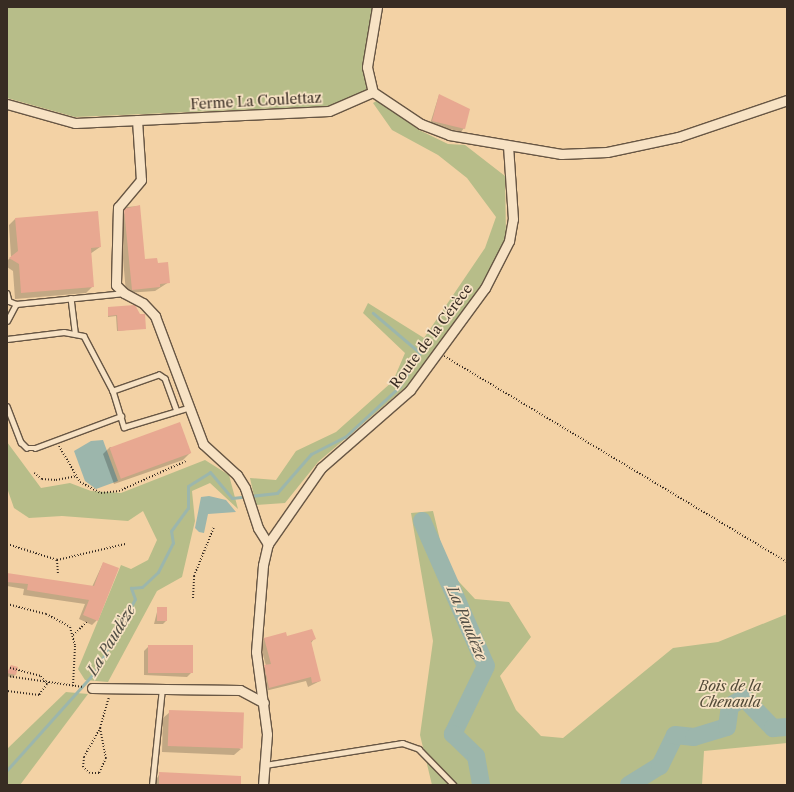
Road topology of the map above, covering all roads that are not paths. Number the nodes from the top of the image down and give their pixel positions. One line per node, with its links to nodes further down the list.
1 (377, 7): 2 (street)
2 (373, 92): 5 (street, Ferme La Coulettaz); 6 (street)
3 (787, 100): 6 (street)
4 (7, 104): 5 (street, Ferme La Coulettaz)
5 (137, 120): 8 (street)
6 (508, 146): 19 (street, Route de la Cérèce)
7 (7, 293): 10 (lane)
8 (124, 293): 9 (lane); 16 (street)
9 (71, 298): 10 (lane); 12 (lane)
10 (16, 304): 11 (lane)
11 (7, 321)
12 (75, 332): 13 (lane); 14 (lane)
13 (7, 339)
14 (113, 391): 17 (lane); 18 (lane)
15 (7, 406): 18 (lane)
16 (188, 408): 17 (lane); 19 (street)
17 (176, 410): 18 (lane)
18 (121, 416)
19 (268, 544): 22 (street, Route de la Cérèce)
20 (92, 688): 21 (street)
21 (162, 689): 22 (street); 24 (lane)
22 (264, 703): 23 (street, Route de la Cérèce)
23 (265, 765): 25 (street, Route de la Cérèce); 26 (lane)
24 (152, 785)
25 (263, 785)
26 (454, 785)

